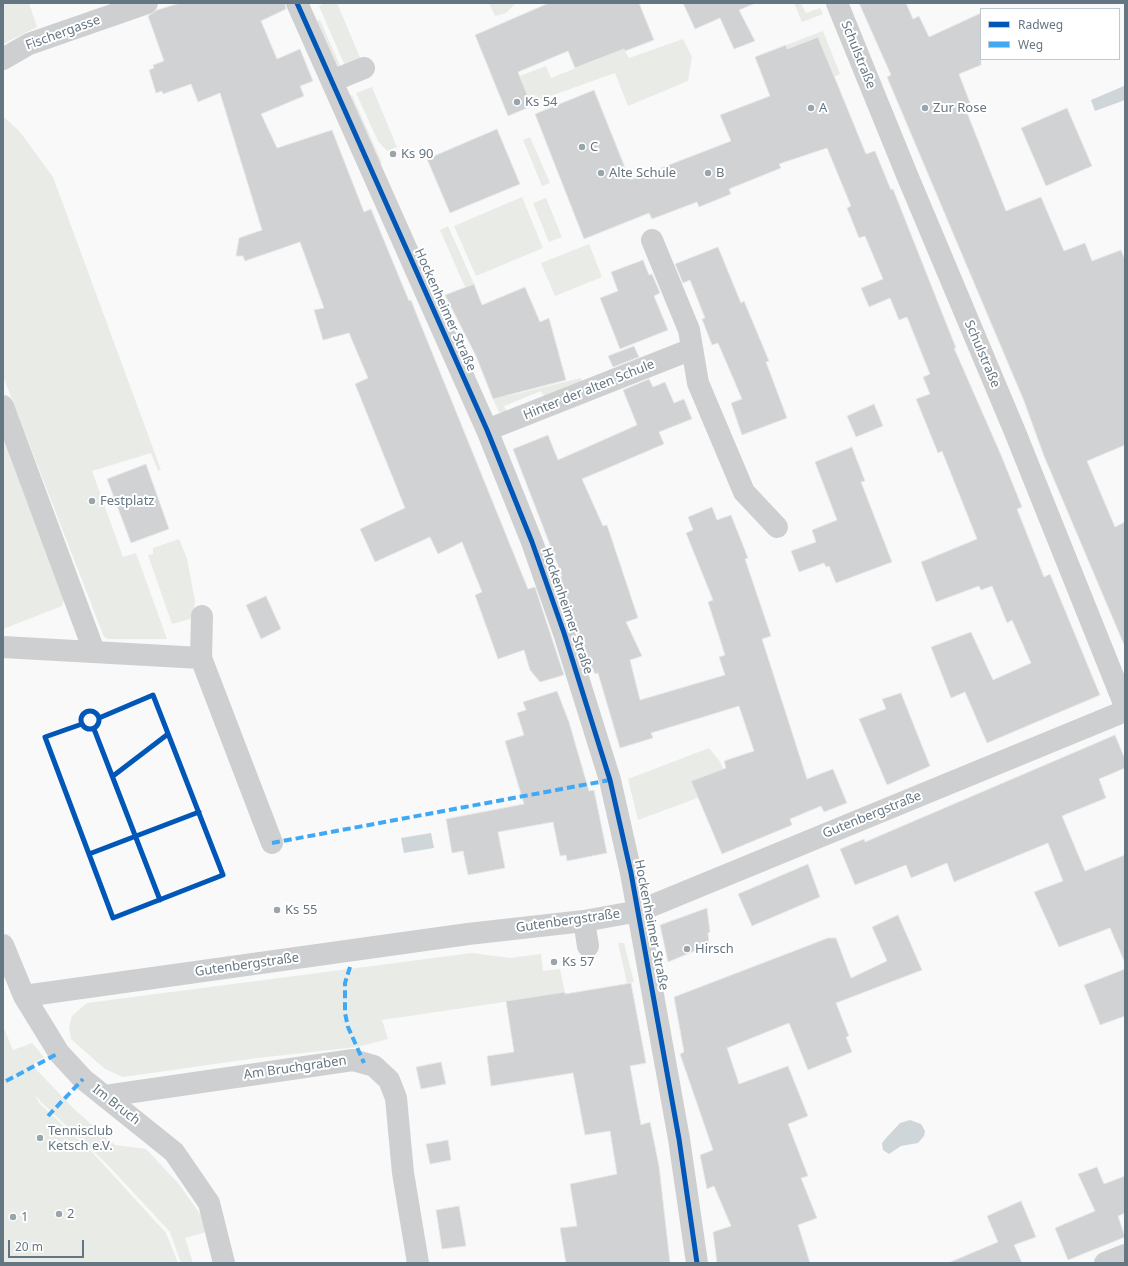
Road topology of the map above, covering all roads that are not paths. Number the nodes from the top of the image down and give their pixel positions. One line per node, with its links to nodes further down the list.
1 (147, 3): 4 (street, Fischergasse)
2 (297, 3): 6 (street, Hockenheimer Straße)
3 (837, 3): 16 (street, Schulstraße)
4 (3, 59)
5 (364, 68): 6 (street)
6 (332, 82): 10 (street, Hockenheimer Straße)
7 (652, 240): 8 (street)
8 (692, 349): 10 (street, Hinter der alten Schule); 11 (street)
9 (3, 406): 14 (street)
10 (487, 430): 19 (street, Hockenheimer Straße)
11 (777, 527)
12 (202, 616): 15 (street)
13 (3, 647): 14 (street)
14 (94, 651): 15 (street)
15 (201, 658): 18 (street)
16 (1125, 706)
17 (1125, 711): 19 (street, Gutenbergstraße)
18 (272, 843)
19 (639, 911): 20 (street, Gutenbergstraße); 28 (street, Hockenheimer Straße)
20 (584, 921): 22 (street); 23 (street, Gutenbergstraße)
21 (3, 945): 23 (street, Im Bruch)
22 (588, 946)
23 (24, 996): 24 (street, Im Bruch)
24 (105, 1096): 26 (street, Im Bruch); 27 (street, Am Bruchgraben)
25 (1125, 1255): 29 (street)
26 (224, 1263)
27 (418, 1263)
28 (697, 1263)
29 (1105, 1263)

